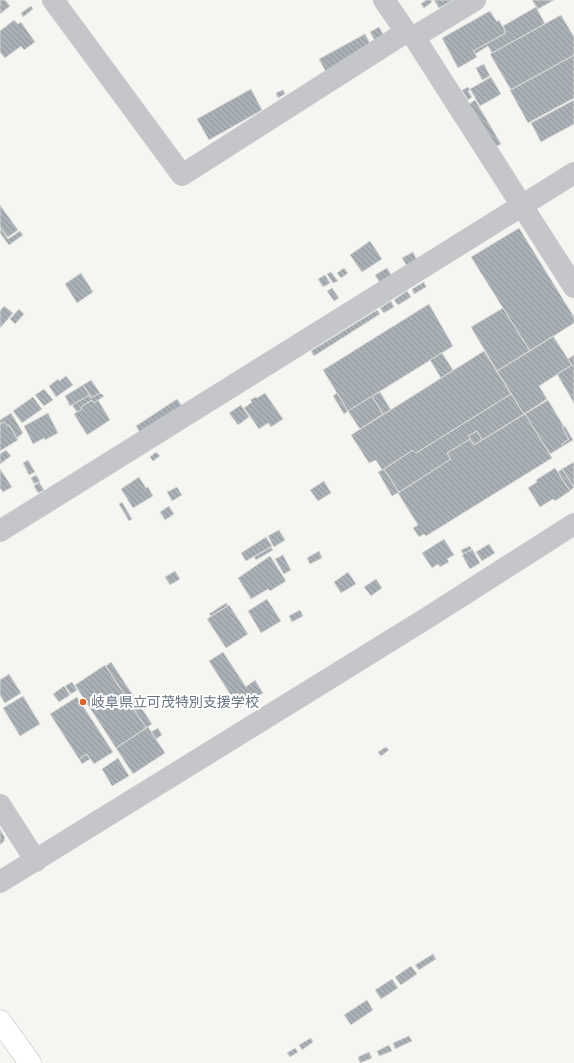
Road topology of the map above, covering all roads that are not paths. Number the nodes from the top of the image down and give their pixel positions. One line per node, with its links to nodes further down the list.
1 (53, 0): 4 (street)
2 (384, 0): 4 (street)
3 (475, 0): 4 (street)
4 (410, 34): 6 (street)
5 (574, 173): 6 (street)
6 (521, 205): 7 (street); 9 (street)
7 (574, 287)
8 (574, 524): 11 (street)
9 (0, 531)
10 (0, 805): 11 (street)
11 (36, 861): 12 (street)
12 (0, 882)
13 (0, 1021): 14 (main road)
14 (30, 1063)

